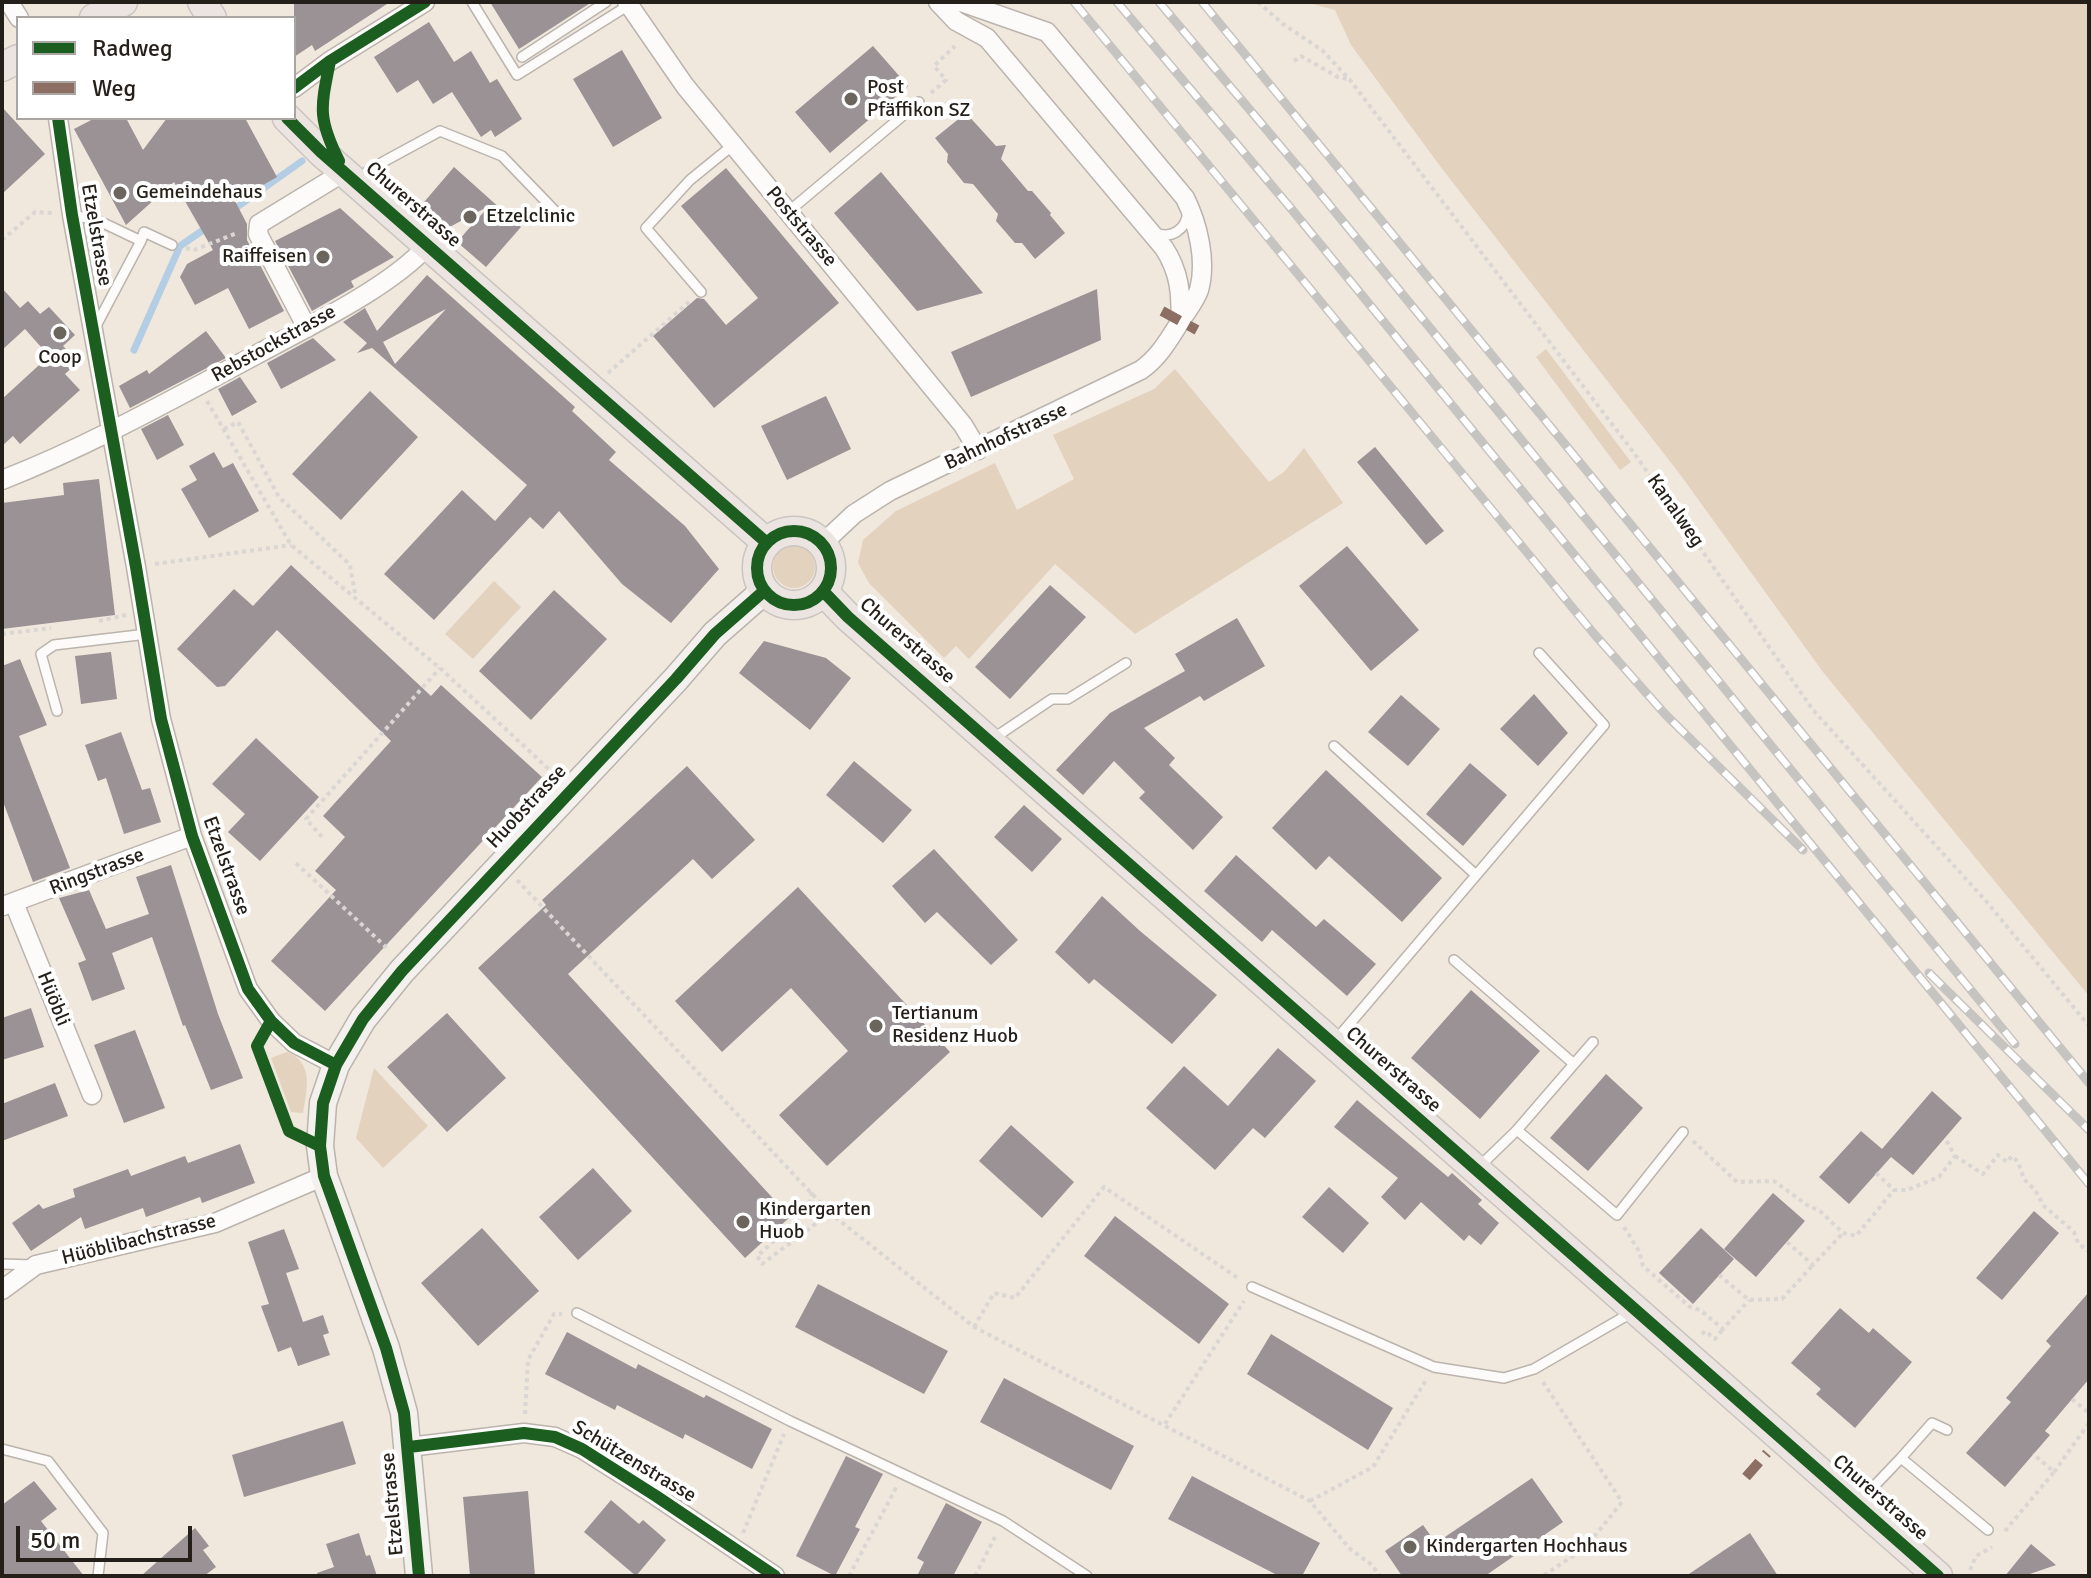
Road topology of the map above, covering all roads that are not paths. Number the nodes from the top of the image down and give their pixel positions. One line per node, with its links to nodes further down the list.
1 (123, 2): 8 (main road)
2 (425, 2): 12 (street)
3 (472, 2): 7 (lane)
4 (606, 2): 11 (lane)
5 (938, 2): 10 (street)
6 (961, 2): 9 (street, Bahnhofstrasse)
7 (628, 3): 16 (street, Poststrasse)
8 (98, 16)
9 (1000, 16): 10 (lane); 18 (street, Bahnhofstrasse)
10 (987, 38): 22 (street)
11 (522, 57)
12 (296, 86)
13 (919, 102): 19 (lane)
14 (58, 120): 21 (street, Etzelstrasse)
15 (289, 120): 17 (main road, Churerstrasse)
16 (733, 145): 19 (street, Poststrasse); 26 (lane)
17 (350, 177): 20 (lane); 25 (main road, Churerstrasse); 28 (street)
18 (1185, 198): 22 (lane); 27 (street, Bahnhofstrasse)
19 (788, 212): 31 (street, Poststrasse)
20 (557, 213)
21 (72, 215): 23 (lane); 29 (street, Etzelstrasse)
22 (1143, 224): 27 (street)
23 (141, 241): 24 (lane); 29 (lane)
24 (172, 245)
25 (428, 245): 28 (street, Rebstockstrasse); 33 (main road, Churerstrasse)
26 (701, 292)
27 (1180, 321): 31 (street, Bahnhofstrasse)
28 (307, 328): 30 (street, Rebstockstrasse)
29 (93, 331): 30 (street, Etzelstrasse)
30 (112, 431): 32 (street, Rebstockstrasse); 37 (street, Etzelstrasse)
31 (978, 450): 34 (street, Bahnhofstrasse)
32 (2, 480)
33 (767, 543): 34 (main road); 35 (main road)
34 (822, 544): 36 (main road)
35 (764, 591): 36 (main road); 50 (street, Huobstrasse)
36 (823, 591): 41 (main road, Churerstrasse)
37 (147, 634): 40 (lane); 43 (street, Etzelstrasse)
38 (1539, 653): 44 (lane)
39 (1126, 663): 41 (lane)
40 (57, 711)
41 (991, 740): 48 (main road, Churerstrasse)
42 (1334, 746): 44 (lane)
43 (192, 836): 45 (street, Ringstrasse); 50 (street, Etzelstrasse)
44 (1476, 875): 48 (lane)
45 (8, 905): 51 (street, Hüöbli)
46 (1454, 960): 49 (lane)
47 (1593, 1042): 49 (lane)
48 (1333, 1043): 54 (main road, Churerstrasse)
49 (1574, 1064): 52 (lane)
50 (336, 1065): 55 (street, Etzelstrasse)
51 (92, 1095)
52 (1517, 1130): 53 (lane); 54 (lane)
53 (1683, 1132)
54 (1477, 1170): 60 (main road, Churerstrasse)
55 (324, 1176): 57 (street, Hüöblibachstrasse); 63 (street, Etzelstrasse)
56 (2, 1264): 57 (lane)
57 (36, 1265): 59 (street, Hüöblibachstrasse)
58 (1252, 1287): 60 (lane)
59 (2, 1290)
60 (1636, 1310): 66 (main road, Churerstrasse)
61 (577, 1313): 71 (lane)
62 (1947, 1430): 65 (lane)
63 (409, 1447): 69 (street, Etzelstrasse); 70 (street, Schützenstrasse)
64 (2, 1449): 68 (lane)
65 (1901, 1458): 66 (lane); 67 (lane)
66 (1857, 1504): 72 (main road, Churerstrasse)
67 (1988, 1530)
68 (98, 1576)
69 (419, 1576)
70 (775, 1576)
71 (1087, 1576)
72 (1938, 1576)

